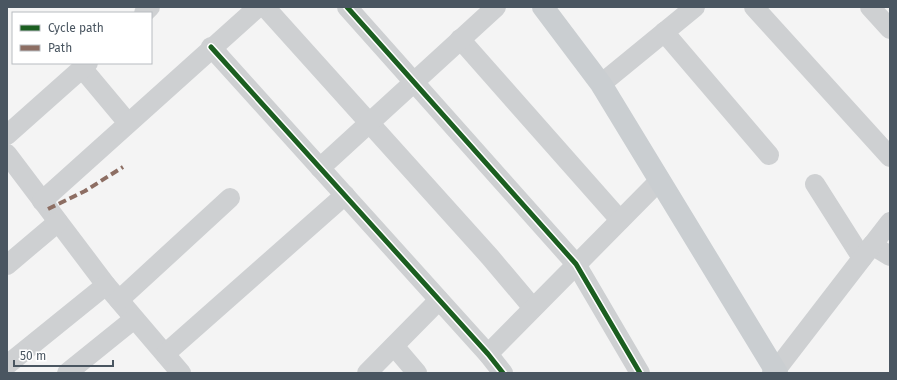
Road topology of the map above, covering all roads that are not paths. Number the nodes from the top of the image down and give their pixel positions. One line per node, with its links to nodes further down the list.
1 (347, 7): 13 (street)
2 (496, 7): 10 (street)
3 (543, 7): 14 (main road)
4 (695, 7): 9 (street)
5 (754, 7): 20 (street)
6 (870, 7): 8 (street)
7 (256, 8): 11 (street); 15 (street)
8 (890, 29)
9 (664, 32): 14 (street); 19 (street)
10 (460, 39): 13 (street); 27 (street)
11 (211, 47): 16 (street); 21 (street)
12 (85, 66): 16 (street); 17 (street)
13 (414, 82): 15 (street); 32 (street)
14 (601, 84): 22 (main road)
15 (370, 122): 21 (street); 37 (street)
16 (128, 123): 26 (street)
17 (7, 135)
18 (7, 154): 26 (street)
19 (769, 155)
20 (890, 156)
21 (320, 168): 24 (street)
22 (660, 180): 27 (street); 43 (main road)
23 (815, 184): 30 (street)
24 (345, 195): 36 (street); 40 (street)
25 (230, 198): 35 (street)
26 (42, 201): 28 (street)
27 (620, 220): 32 (street)
28 (58, 222): 33 (street); 34 (street)
29 (890, 222): 30 (street)
30 (867, 251): 31 (street); 43 (street)
31 (890, 256)
32 (576, 264): 37 (street); 49 (street)
33 (7, 265)
34 (106, 285): 35 (street); 42 (street)
35 (119, 300): 38 (street)
36 (439, 300): 39 (street); 41 (street)
37 (532, 308): 41 (street)
38 (134, 318): 40 (street); 44 (street)
39 (394, 346): 46 (street); 47 (street)
40 (165, 354): 45 (street)
41 (488, 354): 48 (street)
42 (7, 365)
43 (775, 372)
44 (67, 373)
45 (181, 373)
46 (367, 373)
47 (417, 373)
48 (503, 373)
49 (640, 373)

